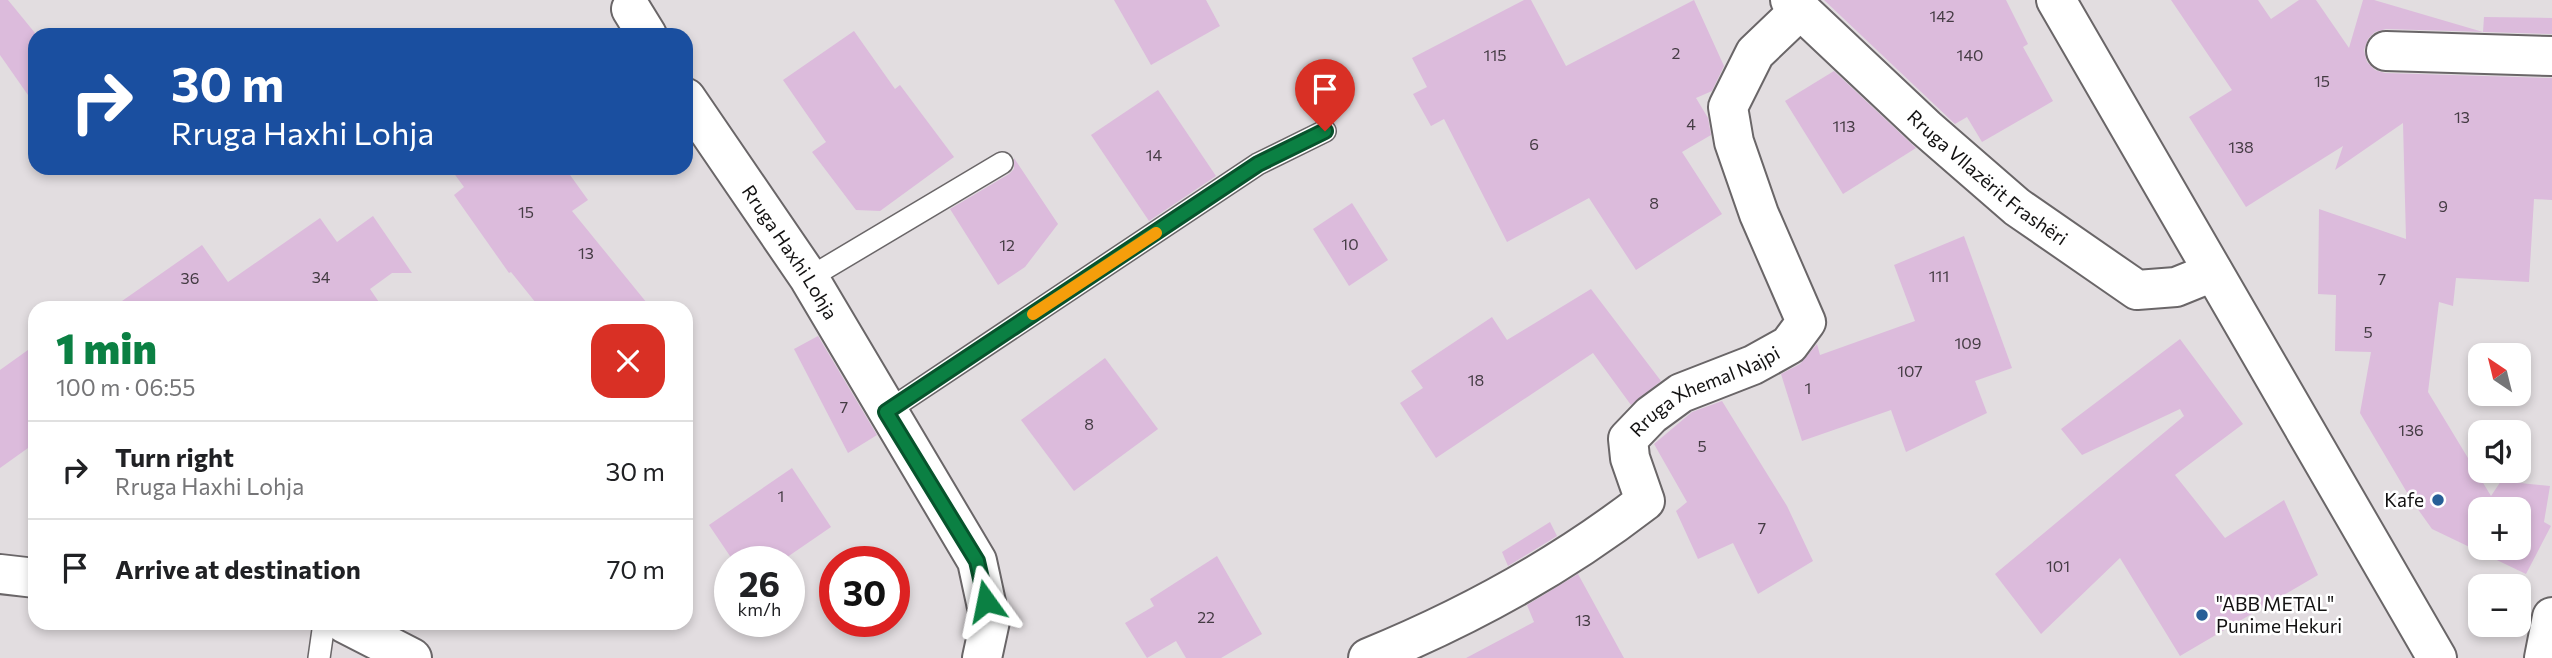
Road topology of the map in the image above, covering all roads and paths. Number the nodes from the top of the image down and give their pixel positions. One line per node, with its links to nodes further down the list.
1 (2056, 0): 8 (street)
2 (1795, 5): 8 (street, Rruga Vllazërit Frashëri); 19 (street, Rruga Xhemal Najpi)
3 (2386, 51): 4 (street)
4 (2552, 56)
5 (693, 108): 9 (street, Rruga Haxhi Lohja)
6 (1325, 131): 10 (lane)
7 (1002, 163): 9 (lane)
8 (2213, 272): 20 (street)
9 (809, 278): 10 (street, Rruga Haxhi Lohja)
10 (886, 412): 18 (street, Rruga Haxhi Lohja)
11 (0, 574): 12 (street)
12 (28, 577)
13 (2552, 617): 21 (street)
14 (323, 630): 16 (lane)
15 (358, 630): 17 (street)
16 (319, 658)
17 (412, 658)
18 (982, 658)
19 (1368, 658)
20 (2437, 658)
21 (2544, 658)

